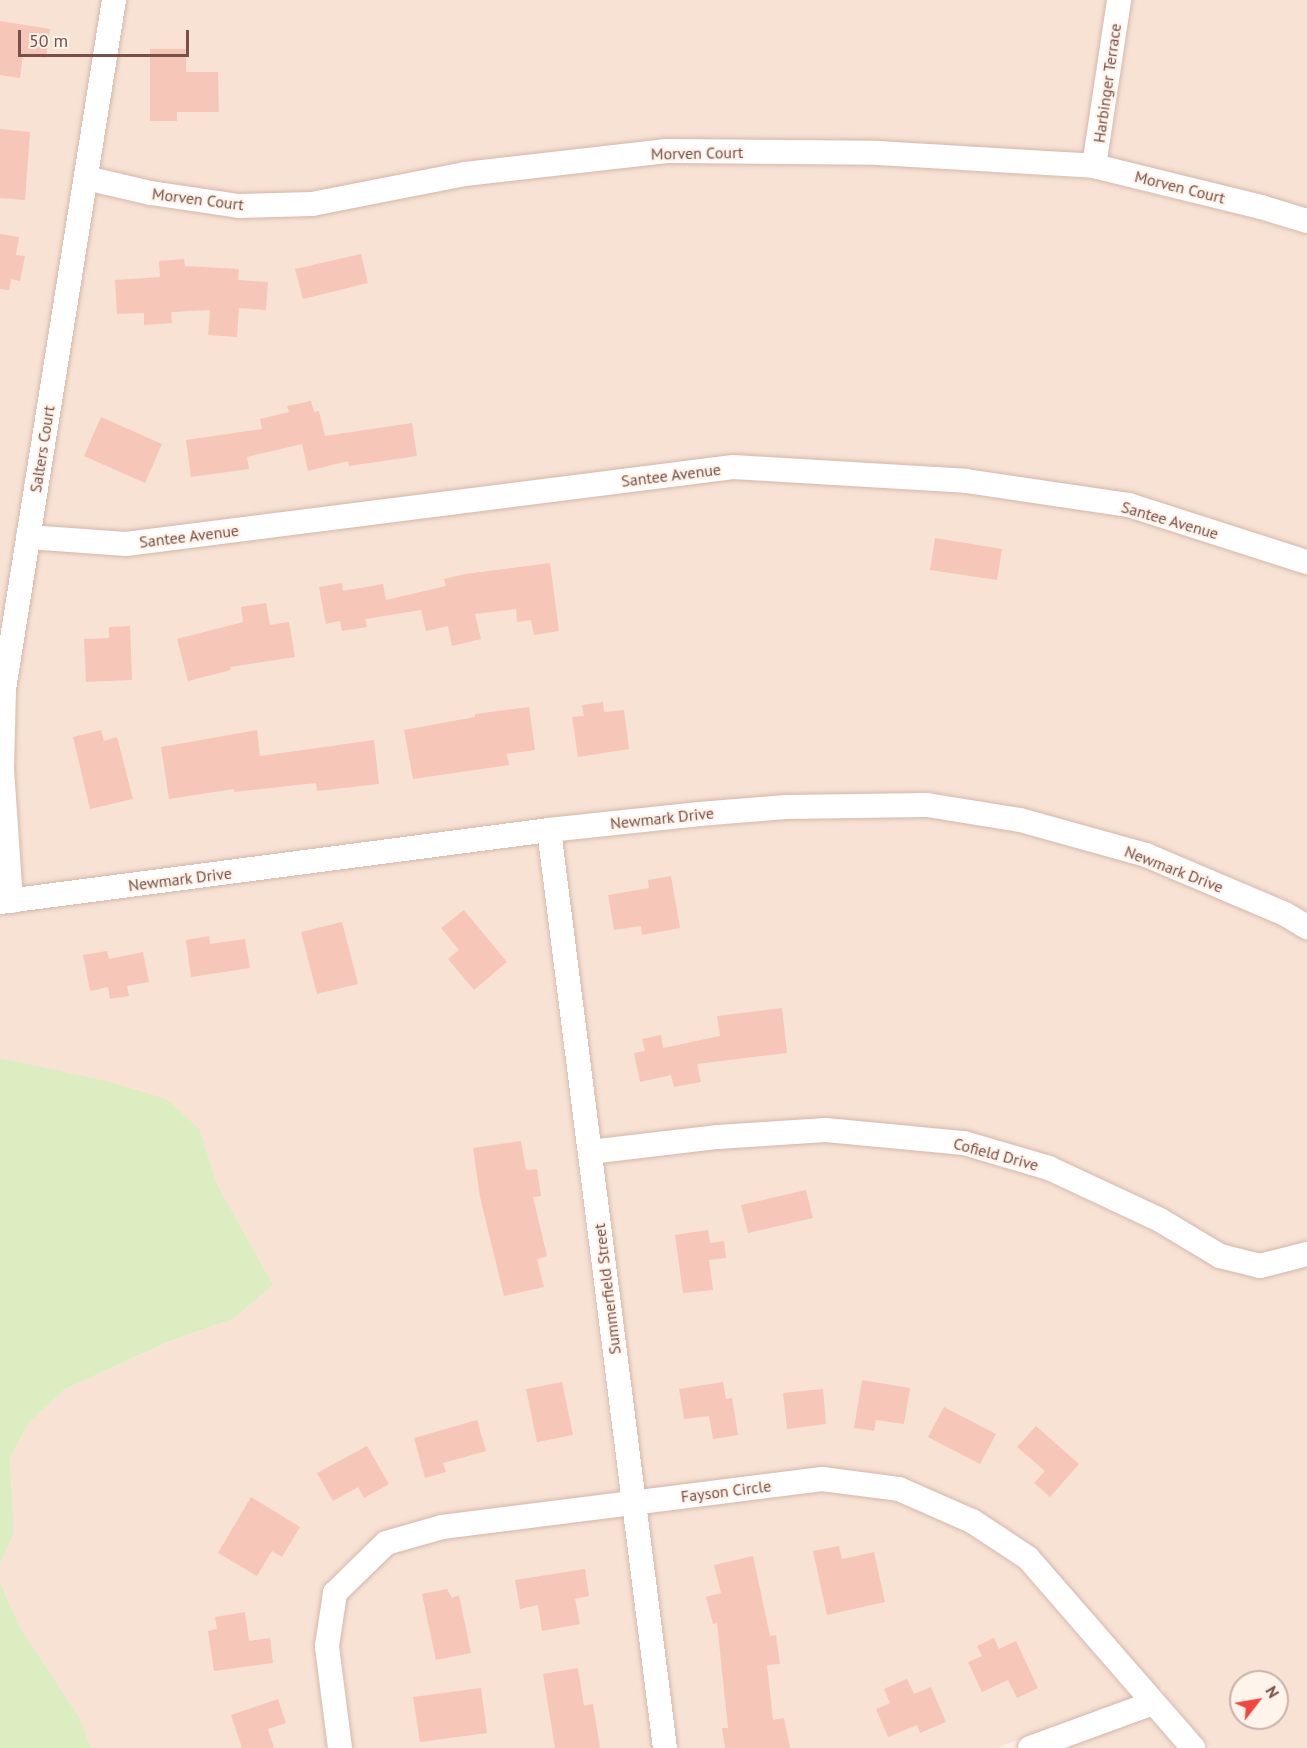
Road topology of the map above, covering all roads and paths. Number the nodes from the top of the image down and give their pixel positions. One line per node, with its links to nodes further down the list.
1 (114, 0): 4 (street, Salters Court)
2 (1119, 0): 3 (street, Harbinger Terrace)
3 (1095, 166): 4 (street, Morven Court); 5 (street, Morven Court)
4 (86, 178): 6 (street, Salters Court)
5 (1307, 221)
6 (28, 537): 7 (street, Santee Avenue); 9 (street, Salters Court)
7 (1307, 562)
8 (549, 830): 9 (street, Newmark Drive); 10 (street, Newmark Drive); 11 (street, Summerfield Street)
9 (5, 902)
10 (1307, 927)
11 (590, 1152): 12 (street, Cofield Drive); 13 (street, Summerfield Street)
12 (1307, 1254)
13 (633, 1503): 14 (street, Fayson Circle); 15 (street, Fayson Circle); 16 (street, Summerfield Street)
14 (1154, 1703): 17 (street); 18 (street, Fayson Circle)
15 (340, 1748)
16 (665, 1748)
17 (1030, 1748)
18 (1193, 1748)

